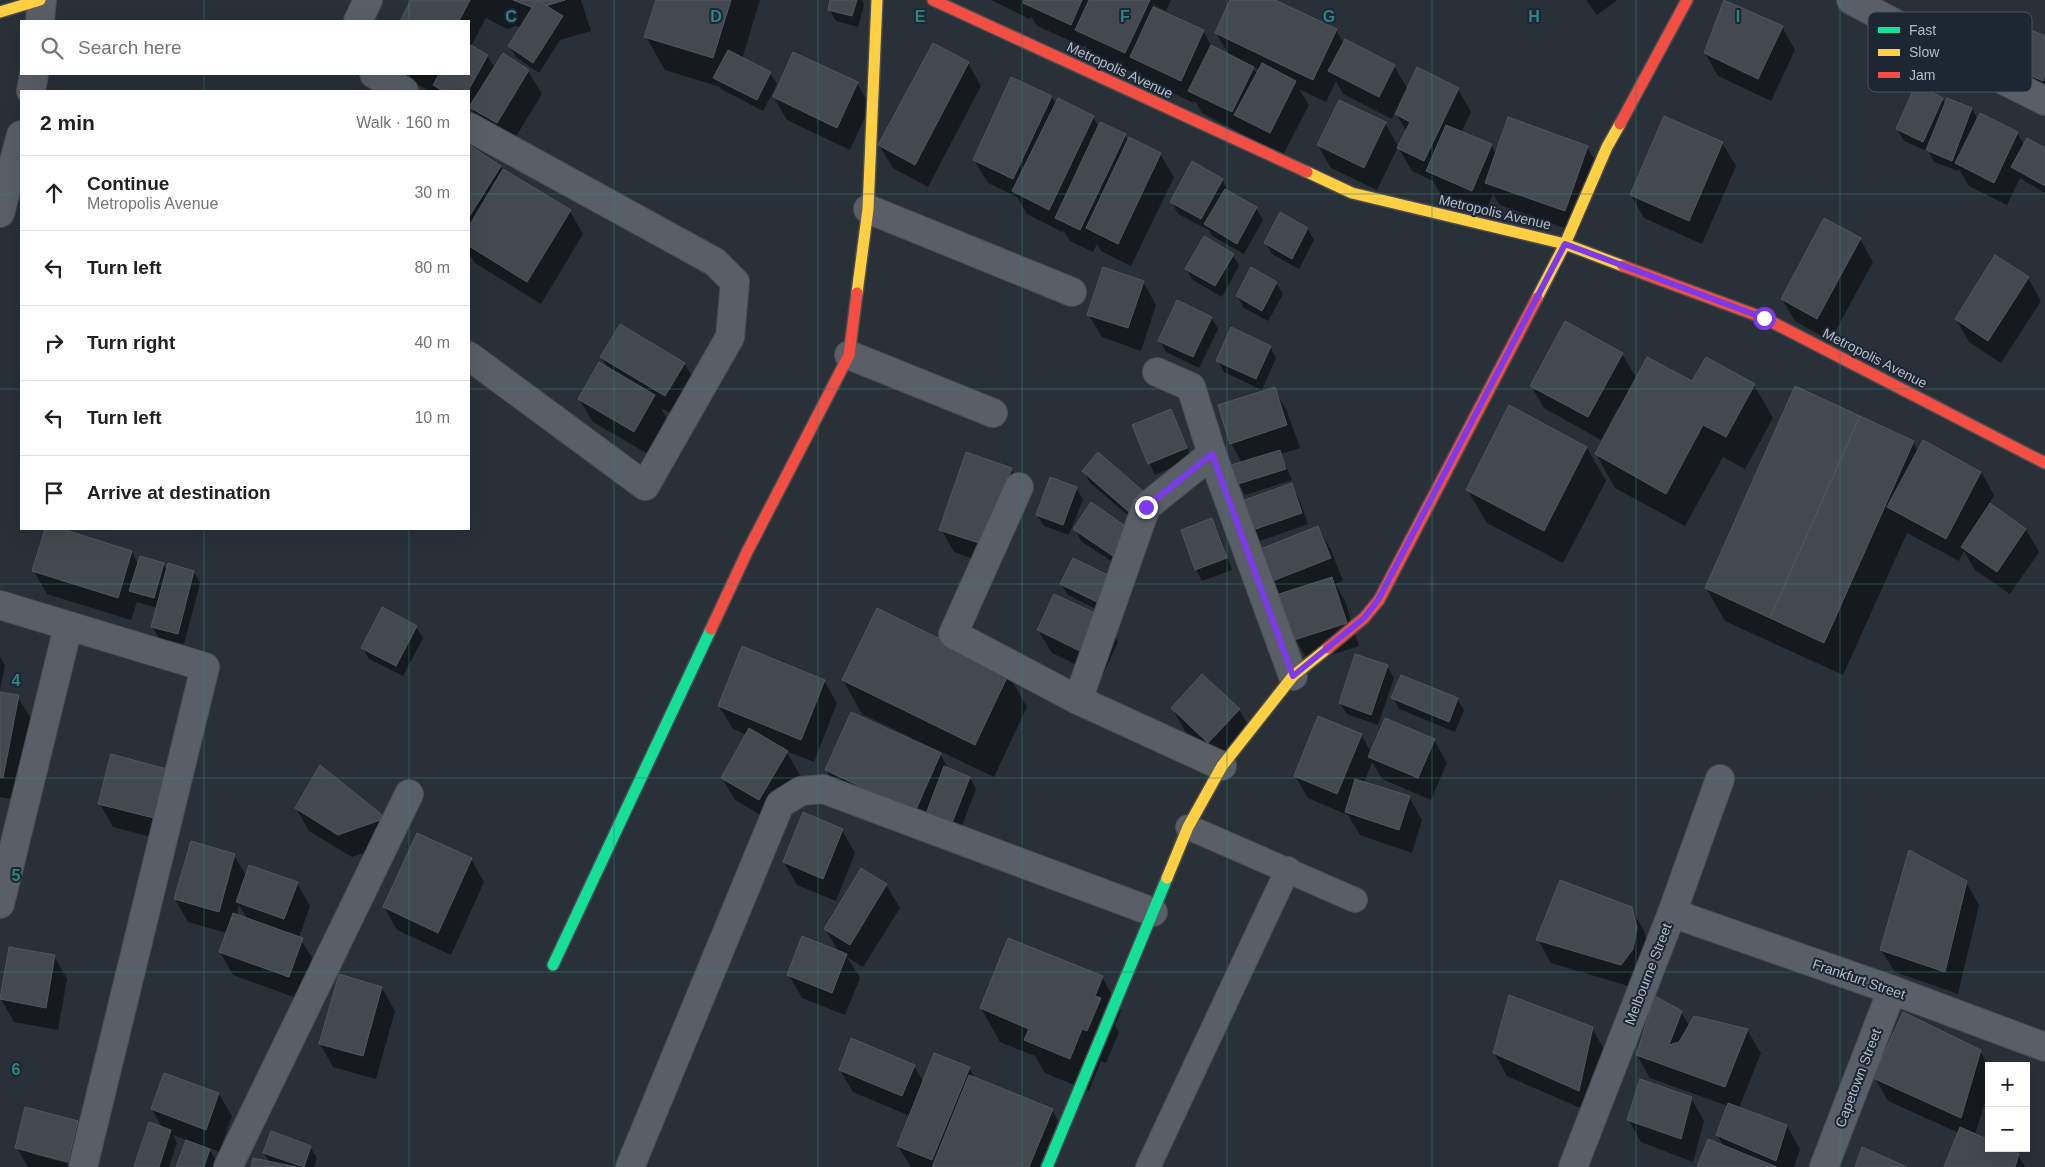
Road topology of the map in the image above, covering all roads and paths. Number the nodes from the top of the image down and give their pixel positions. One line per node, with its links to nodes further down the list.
1 (41, 0): 7 (street); 9 (street)
2 (368, 0): 10 (street)
3 (877, 0): 19 (street)
4 (933, 0): 21 (street, Metropolis Avenue)
5 (1687, 0): 21 (street)
6 (1851, 0): 8 (street)
7 (0, 12)
8 (1873, 12)
9 (40, 20)
10 (358, 20)
11 (34, 75): 13 (street)
12 (376, 75): 14 (street)
13 (30, 90)
14 (402, 90)
15 (2027, 92): 16 (street)
16 (2045, 101)
17 (470, 128): 24 (street)
18 (20, 139): 20 (street)
19 (868, 209): 22 (street); 23 (street)
20 (0, 213)
21 (1565, 244): 28 (street, Metropolis Avenue); 32 (street)
22 (1072, 292)
23 (849, 355): 26 (street); 43 (street)
24 (470, 357)
25 (1157, 372): 27 (street)
26 (993, 413)
27 (1212, 454): 32 (street); 33 (street)
28 (2045, 463)
29 (1019, 487): 33 (street)
30 (0, 605): 31 (street)
31 (68, 627): 40 (street); 46 (street)
32 (1293, 676): 34 (street)
33 (1078, 700): 34 (street)
34 (1222, 766): 37 (street)
35 (1720, 779): 42 (street, Melbourne Street)
36 (409, 794): 47 (street)
37 (1188, 827): 38 (lane); 41 (street)
38 (1288, 870): 39 (lane); 50 (lane)
39 (1355, 900)
40 (0, 904)
41 (1153, 912): 48 (street); 49 (street)
42 (1672, 913): 44 (street, Frankfurt Street); 51 (street, Melbourne Street)
43 (553, 965)
44 (1892, 990): 45 (street, Frankfurt Street); 52 (street, Capetown Street)
45 (2045, 1047)
46 (82, 1167)
47 (228, 1167)
48 (630, 1167)
49 (1047, 1167)
50 (1148, 1167)
51 (1572, 1167)
52 (1824, 1167)

